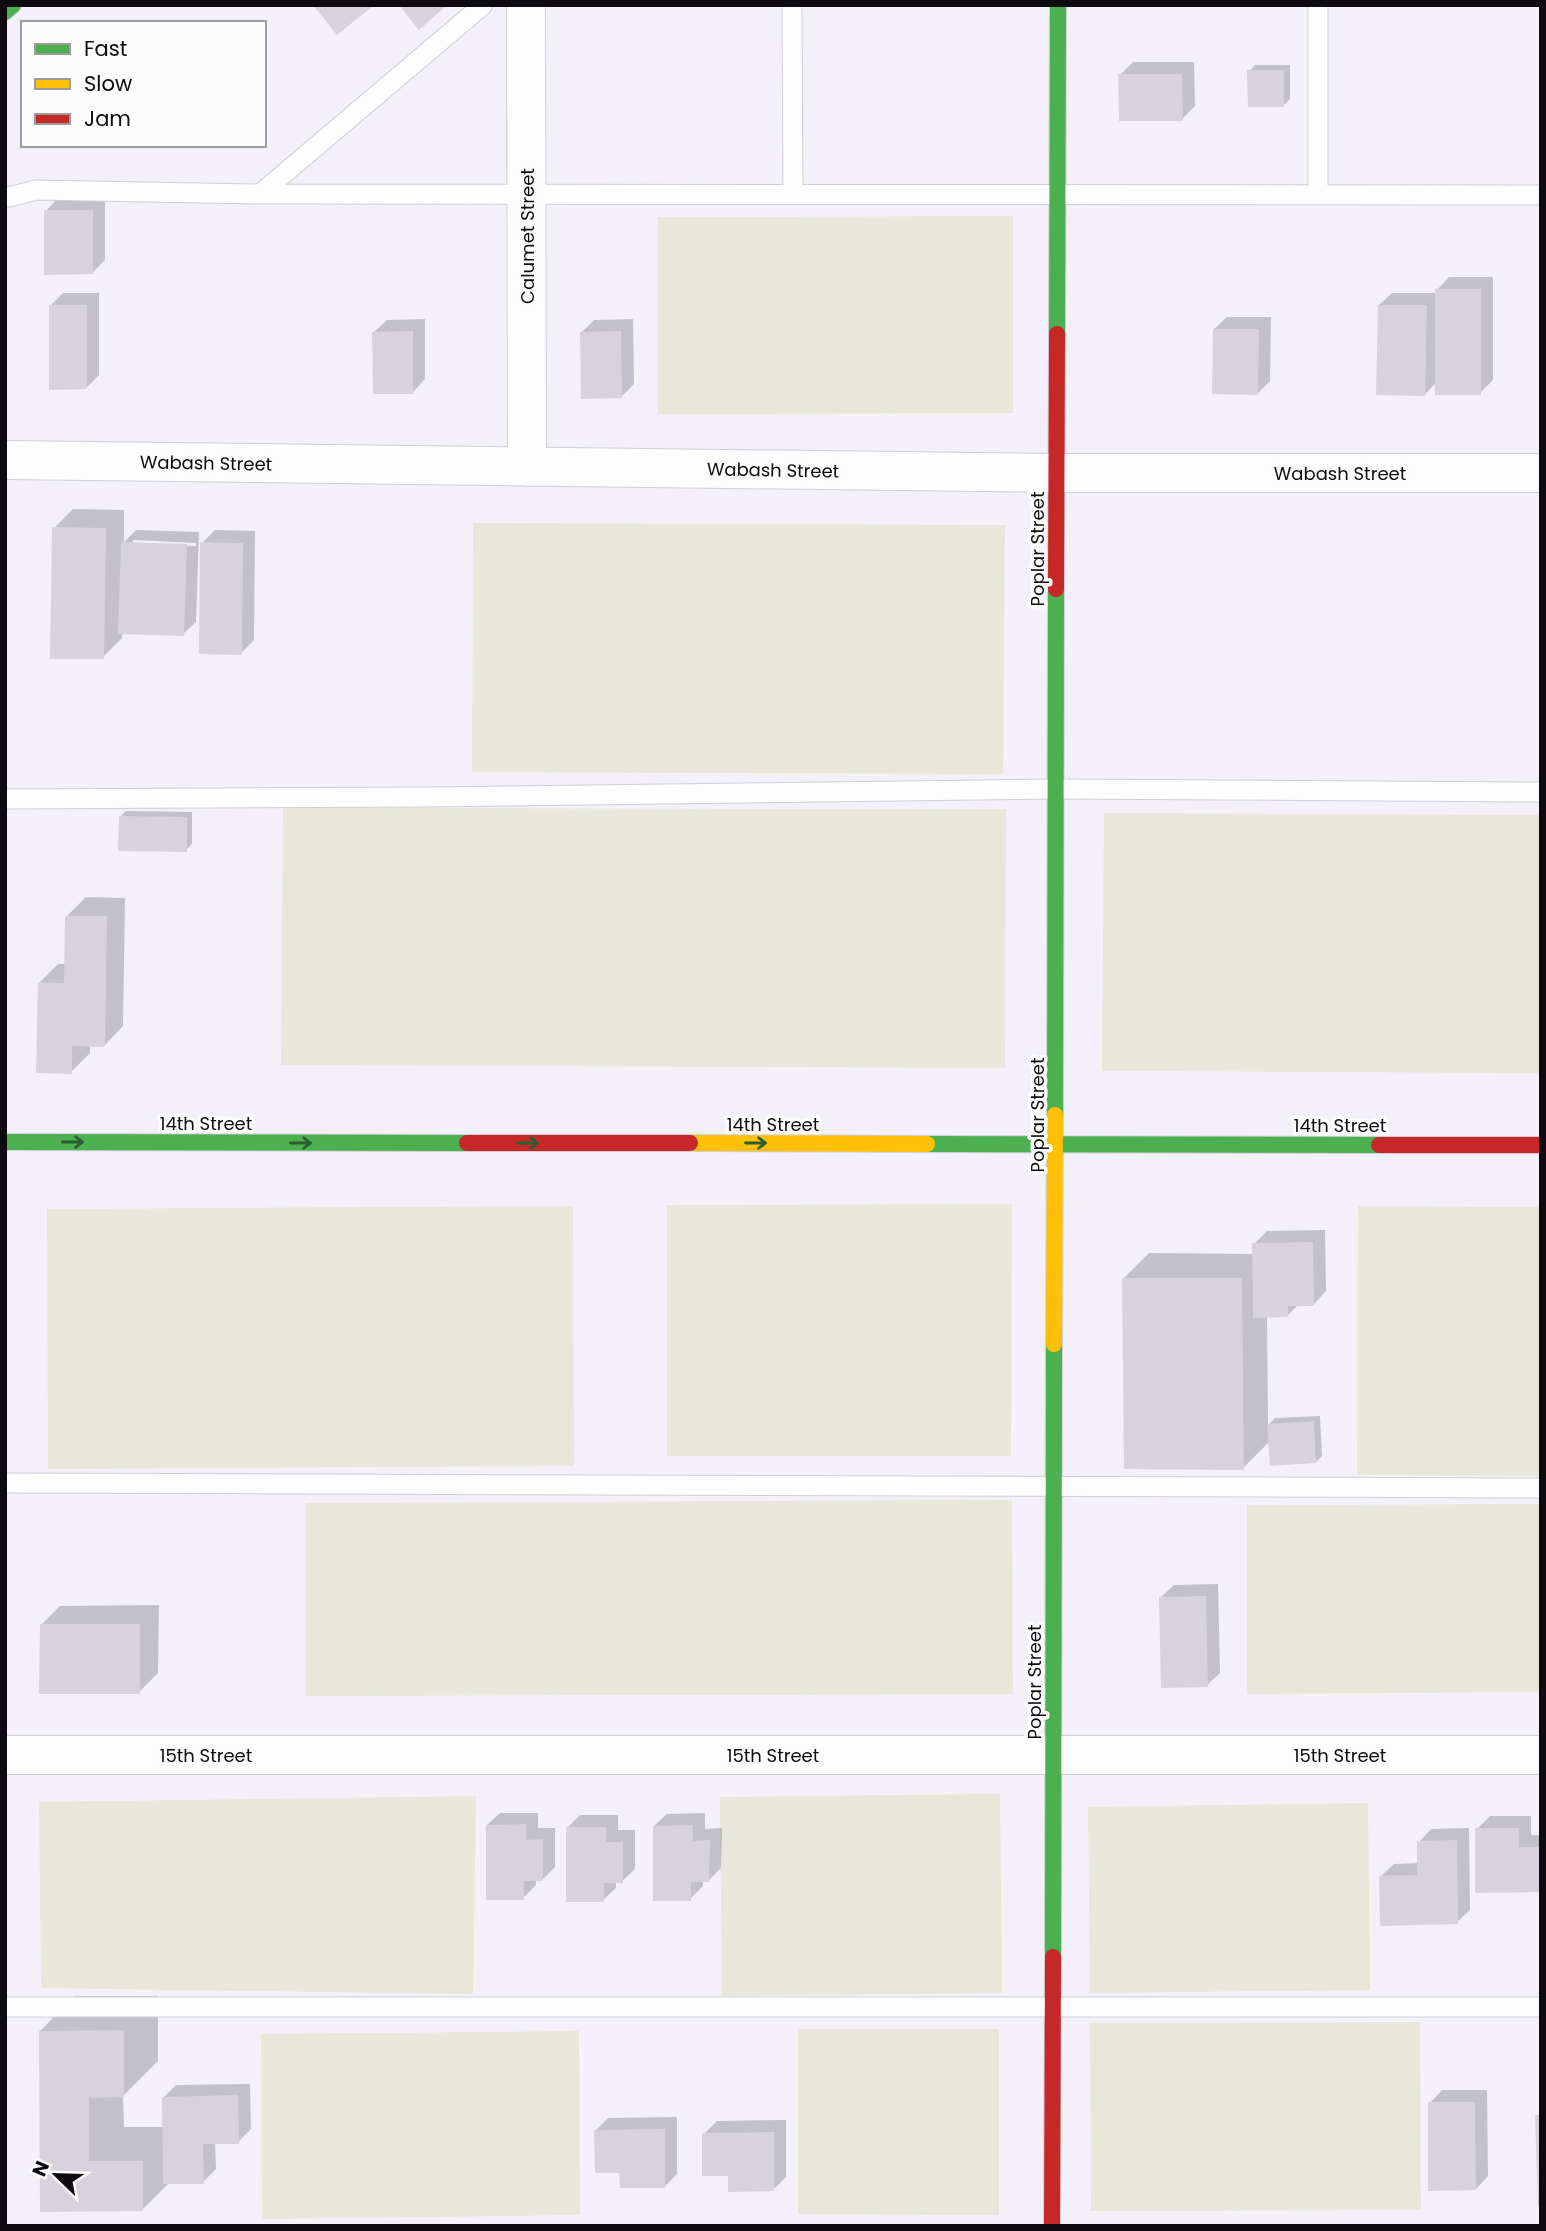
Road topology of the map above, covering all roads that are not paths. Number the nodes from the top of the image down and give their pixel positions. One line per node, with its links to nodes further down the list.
1 (13, 5): 7 (street)
2 (482, 5): 8 (lane)
3 (526, 5): 9 (street, Calumet Street)
4 (792, 5): 10 (lane)
5 (1058, 5): 11 (street, Poplar Street)
6 (1318, 5): 12 (lane)
7 (5, 12)
8 (260, 194): 9 (lane); 14 (lane)
9 (527, 194): 10 (lane); 16 (street, Calumet Street)
10 (793, 194): 11 (lane)
11 (1057, 194): 12 (lane); 17 (street, Poplar Street)
12 (1318, 194): 13 (lane)
13 (1541, 195)
14 (5, 198)
15 (5, 460): 16 (street, Wabash Street)
16 (527, 467): 17 (street, Wabash Street)
17 (1056, 473): 18 (street, Wabash Street); 19 (street, Poplar Street)
18 (1541, 473)
19 (1056, 789): 20 (lane); 21 (lane); 23 (street, Poplar Street)
20 (1541, 792)
21 (5, 799)
22 (5, 1142): 23 (street, 14th Street, one-way to 23)
23 (1057, 1144): 24 (street, 14th Street); 26 (street, Poplar Street)
24 (1541, 1145)
25 (5, 1483): 26 (lane)
26 (1054, 1486): 27 (lane); 29 (street, Poplar Street)
27 (1541, 1488)
28 (5, 1755): 29 (street, 15th Street)
29 (1053, 1755): 30 (street, 15th Street); 31 (street, Poplar Street)
30 (1541, 1755)
31 (1053, 2006): 32 (lane); 33 (lane); 34 (street, Poplar Street)
32 (5, 2007)
33 (1541, 2007)
34 (1052, 2226)

